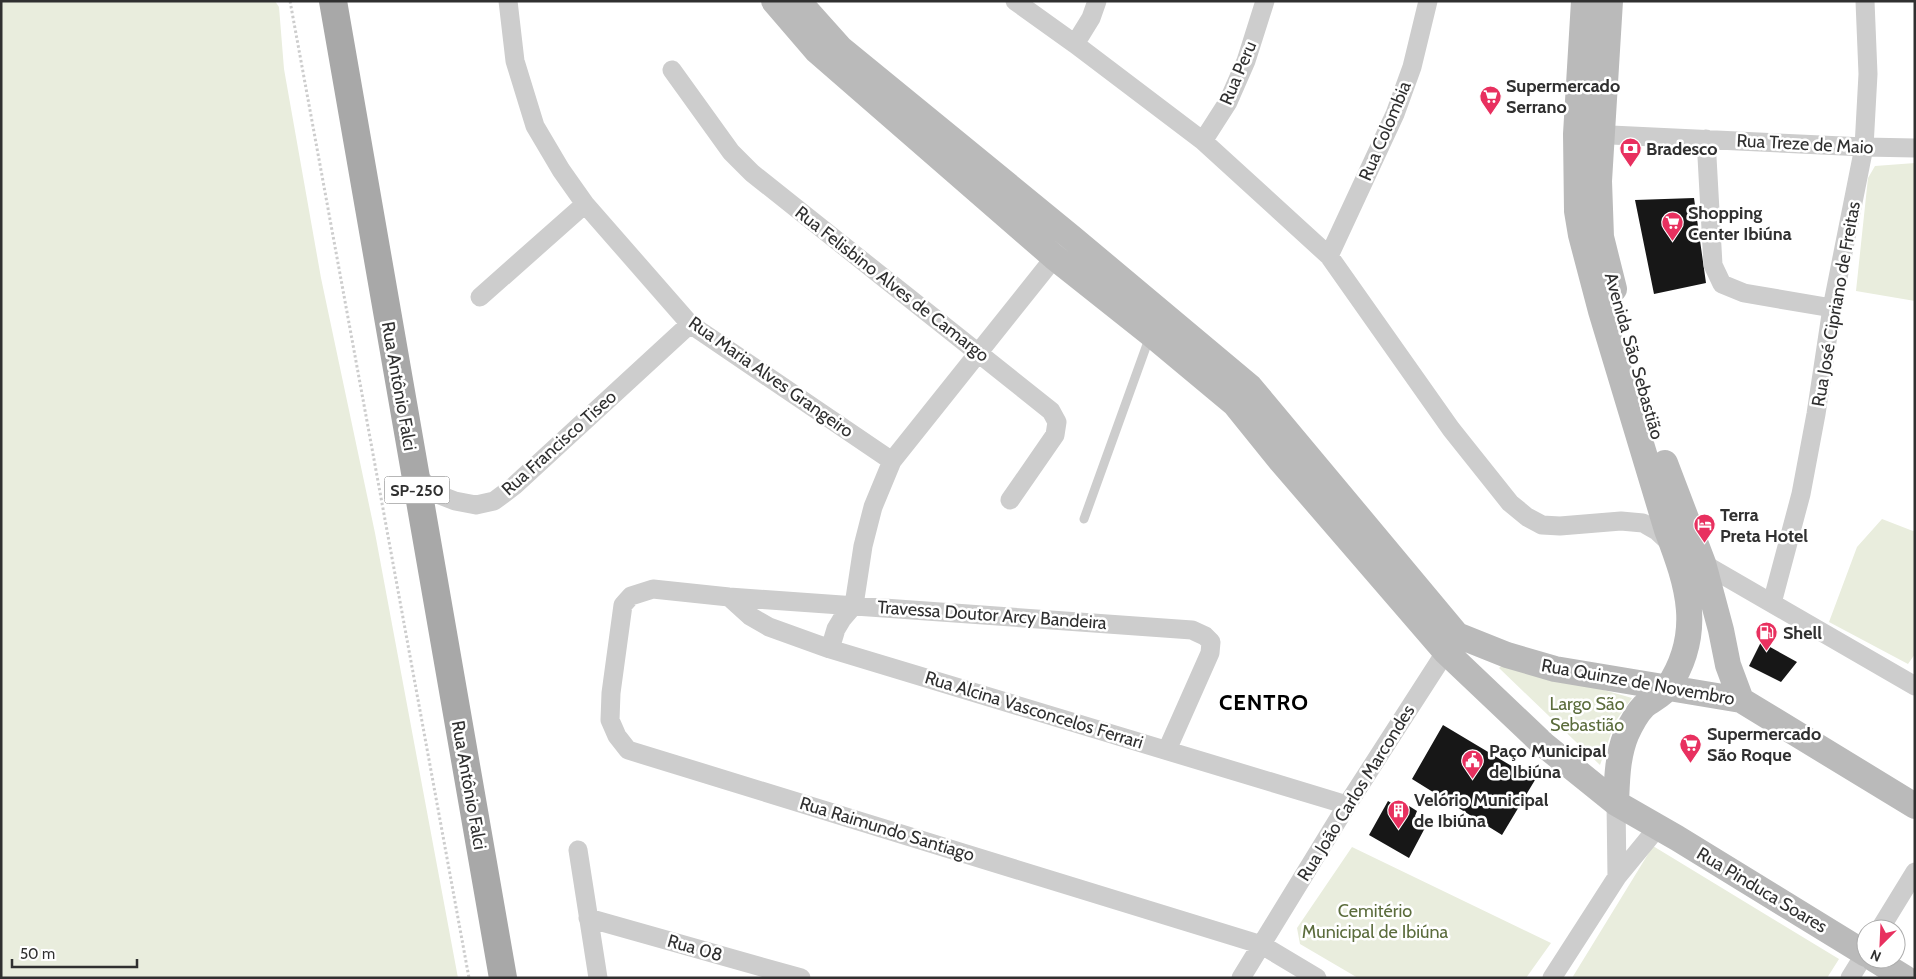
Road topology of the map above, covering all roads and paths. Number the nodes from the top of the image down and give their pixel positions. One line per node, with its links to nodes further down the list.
1 (290, 1): 59 (path)
2 (333, 1): 32 (main road, Rua Antônio Falci / SP-250)
3 (508, 1): 21 (street, Rua Maria Alves Grangeiro)
4 (774, 1): 25 (main road)
5 (798, 1): 23 (main road)
6 (1014, 1): 13 (street)
7 (1097, 1): 13 (street)
8 (1265, 1): 18 (street, Rua Peru)
9 (1428, 1): 24 (street, Rua Colombia)
10 (1584, 1): 15 (main road, Avenida São Sebastião)
11 (1610, 1): 16 (main road, Avenida São Sebastião)
12 (1866, 1): 19 (street, Rua José Cipriano de Freitas)
13 (1075, 44): 18 (street)
14 (672, 70): 30 (street, Rua Felisbino Alves de Camargo)
15 (1576, 134): 16 (street, Rua Treze de Maio); 22 (main road, Avenida São Sebastião)
16 (1602, 134): 17 (street, Rua Treze de Maio); 22 (main road, Avenida São Sebastião)
17 (1706, 139): 19 (street, Rua Treze de Maio); 27 (street)
18 (1203, 141): 24 (street)
19 (1864, 147): 20 (street, Rua Treze de Maio); 27 (street, Rua José Cipriano de Freitas)
20 (1915, 148)
21 (585, 204): 26 (street); 29 (street, Rua Maria Alves Grangeiro)
22 (1589, 210): 35 (main road, Avenida São Sebastião); 36 (main road, Avenida São Sebastião)
23 (1071, 237): 25 (street); 28 (main road)
24 (1329, 256): 35 (street)
25 (1054, 258): 28 (main road); 30 (street)
26 (480, 297)
27 (1832, 308): 39 (street, Rua José Cipriano de Freitas)
28 (1156, 323): 34 (lane); 41 (main road, Rua Pinduca Soares)
29 (690, 324): 31 (street, Rua Maria Alves Grangeiro); 32 (street, Rua Francisco Tiseo)
30 (978, 352): 31 (street); 33 (street, Rua Felisbino Alves de Camargo)
31 (892, 461): 40 (street)
32 (414, 473): 60 (main road, Rua Antônio Falci / SP-250)
33 (1010, 500)
34 (1084, 519)
35 (1674, 547): 36 (street); 44 (main road, Avenida São Sebastião)
36 (1703, 564): 39 (street); 45 (main road, Avenida São Sebastião)
37 (653, 589): 38 (street, Travessa Doutor Arcy Bandeira); 56 (street, Rua Raimundo Santiago)
38 (730, 597): 40 (street, Travessa Doutor Arcy Bandeira); 42 (street, Rua Alcina Vasconcelos Ferrari)
39 (1772, 604): 43 (street)
40 (854, 605): 42 (street); 46 (street, Travessa Doutor Arcy Bandeira)
41 (1451, 643): 44 (main road, Rua Quinze de Novembro); 47 (main road, Rua Pinduca Soares); 48 (street, Rua João Carlos Marcondes)
42 (830, 650): 46 (street, Rua Alcina Vasconcelos Ferrari)
43 (1915, 686)
44 (1667, 689): 45 (main road, Rua Quinze de Novembro); 47 (main road)
45 (1741, 700): 49 (main road, Rua Quinze de Novembro)
46 (1167, 750): 48 (street, Rua Alcina Vasconcelos Ferrari)
47 (1616, 803): 50 (main road, Rua Pinduca Soares); 53 (street)
48 (1347, 805): 56 (street, Rua João Carlos Marcondes)
49 (1915, 806)
50 (1658, 827): 53 (street); 57 (main road, Rua Pinduca Soares)
51 (578, 850): 54 (street)
52 (1915, 872): 55 (street)
53 (1617, 877): 65 (street)
54 (588, 918): 61 (street); 62 (street, Rua 08)
55 (1886, 919)
56 (1262, 945): 63 (street, Rua João Carlos Marcondes); 64 (street, Rua Raimundo Santiago)
57 (1856, 948)
58 (1891, 969): 66 (main road, Rua Pinduca Soares)
59 (469, 978)
60 (503, 978)
61 (598, 978)
62 (801, 978)
63 (1241, 978)
64 (1317, 978)
65 (1552, 978)
66 (1905, 978)

